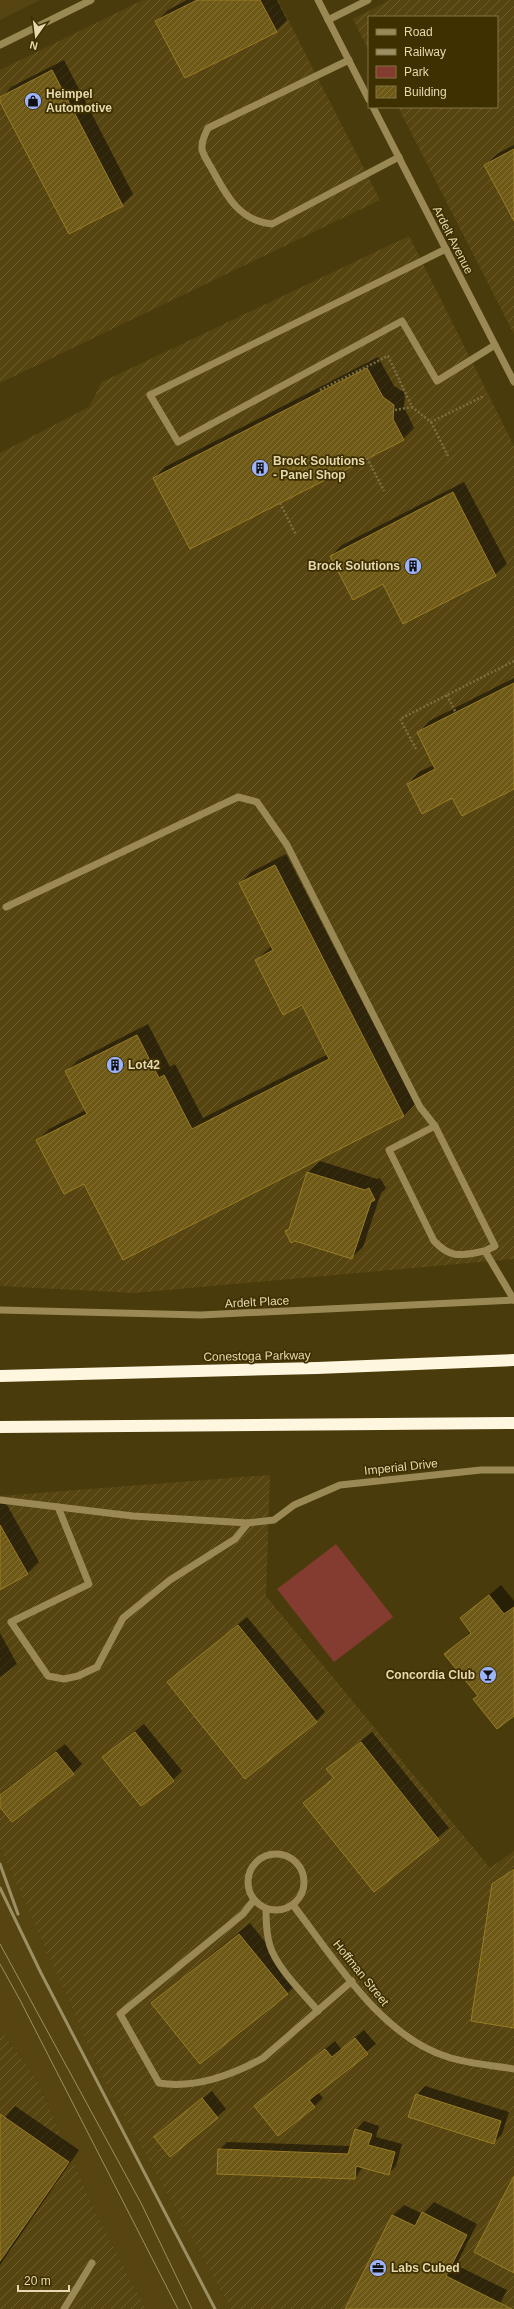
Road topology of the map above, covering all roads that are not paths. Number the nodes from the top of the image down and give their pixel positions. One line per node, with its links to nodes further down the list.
1 (91, 0): 5 (street)
2 (318, 0): 4 (street)
3 (368, 0): 4 (street)
4 (328, 20): 6 (street)
5 (0, 45)
6 (349, 60): 7 (street); 9 (street)
7 (368, 98)
8 (374, 108): 9 (street, Ardelt Avenue)
9 (399, 157): 10 (street, Ardelt Avenue)
10 (446, 249): 11 (street, Ardelt Avenue); 11 (street)
11 (495, 345): 12 (street, Ardelt Avenue)
12 (514, 382)
13 (6, 908): 14 (street)
14 (435, 1126): 15 (street); 15 (street)
15 (485, 1251): 16 (street)
16 (514, 1300): 17 (street, Ardelt Place)
17 (0, 1310)
18 (514, 1360): 19 (highway, Conestoga Parkway)
19 (0, 1376)
20 (514, 1423): 21 (highway)
21 (0, 1427)
22 (514, 1470): 25 (street, Imperial Drive)
23 (0, 1500): 24 (street, Imperial Drive)
24 (58, 1507): 25 (street, Imperial Drive); 25 (street)
25 (248, 1523)
26 (254, 1900): 27 (street); 28 (street); 30 (street)
27 (293, 1905): 28 (street); 29 (street, Hoffman Street)
28 (266, 1909): 30 (street)
29 (352, 1981): 30 (street); 31 (street, Hoffman Street)
30 (318, 2011)
31 (514, 2069)
32 (92, 2263): 33 (street)
33 (64, 2309)

